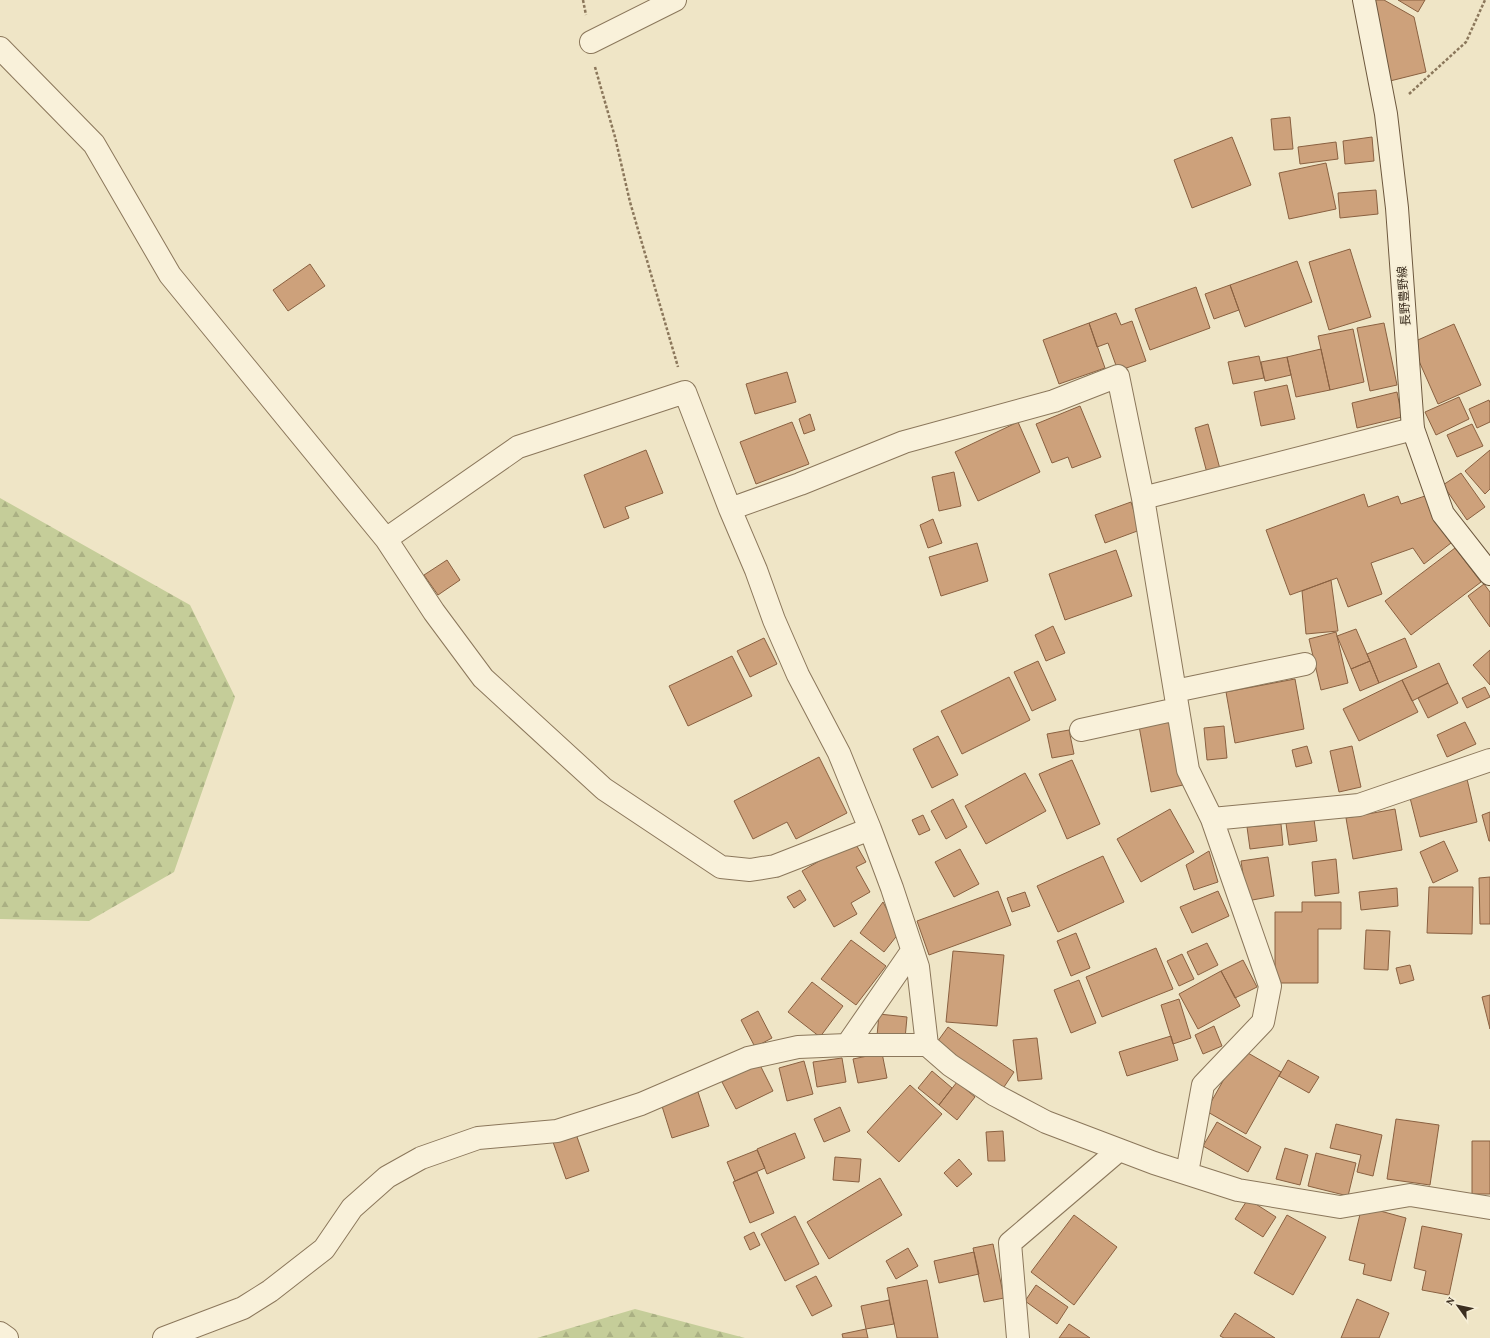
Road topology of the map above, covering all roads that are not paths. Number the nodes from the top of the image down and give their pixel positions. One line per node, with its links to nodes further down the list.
1 (675, 0): 3 (street)
2 (1364, 0): 5 (street, 長野豊野線)
3 (591, 42)
4 (0, 48): 8 (street)
5 (1413, 429): 6 (street); 9 (street, 長野豊野線)
6 (1143, 498): 7 (street); 11 (street)
7 (730, 509): 8 (street); 15 (street)
8 (386, 539): 15 (street)
9 (1490, 574)
10 (1305, 664): 11 (street)
11 (1176, 700): 12 (street); 14 (street)
12 (1081, 730)
13 (1490, 760): 14 (street)
14 (1212, 819): 20 (street)
15 (870, 829): 16 (street)
16 (912, 951): 17 (street); 18 (street)
17 (847, 1045): 18 (street); 22 (street)
18 (927, 1045): 19 (street)
19 (1120, 1150): 20 (street); 26 (street)
20 (1187, 1173): 21 (street)
21 (1490, 1208)
22 (194, 1332): 25 (street)
23 (0, 1333): 24 (street)
24 (7, 1338)
25 (164, 1338)
26 (1018, 1338)

